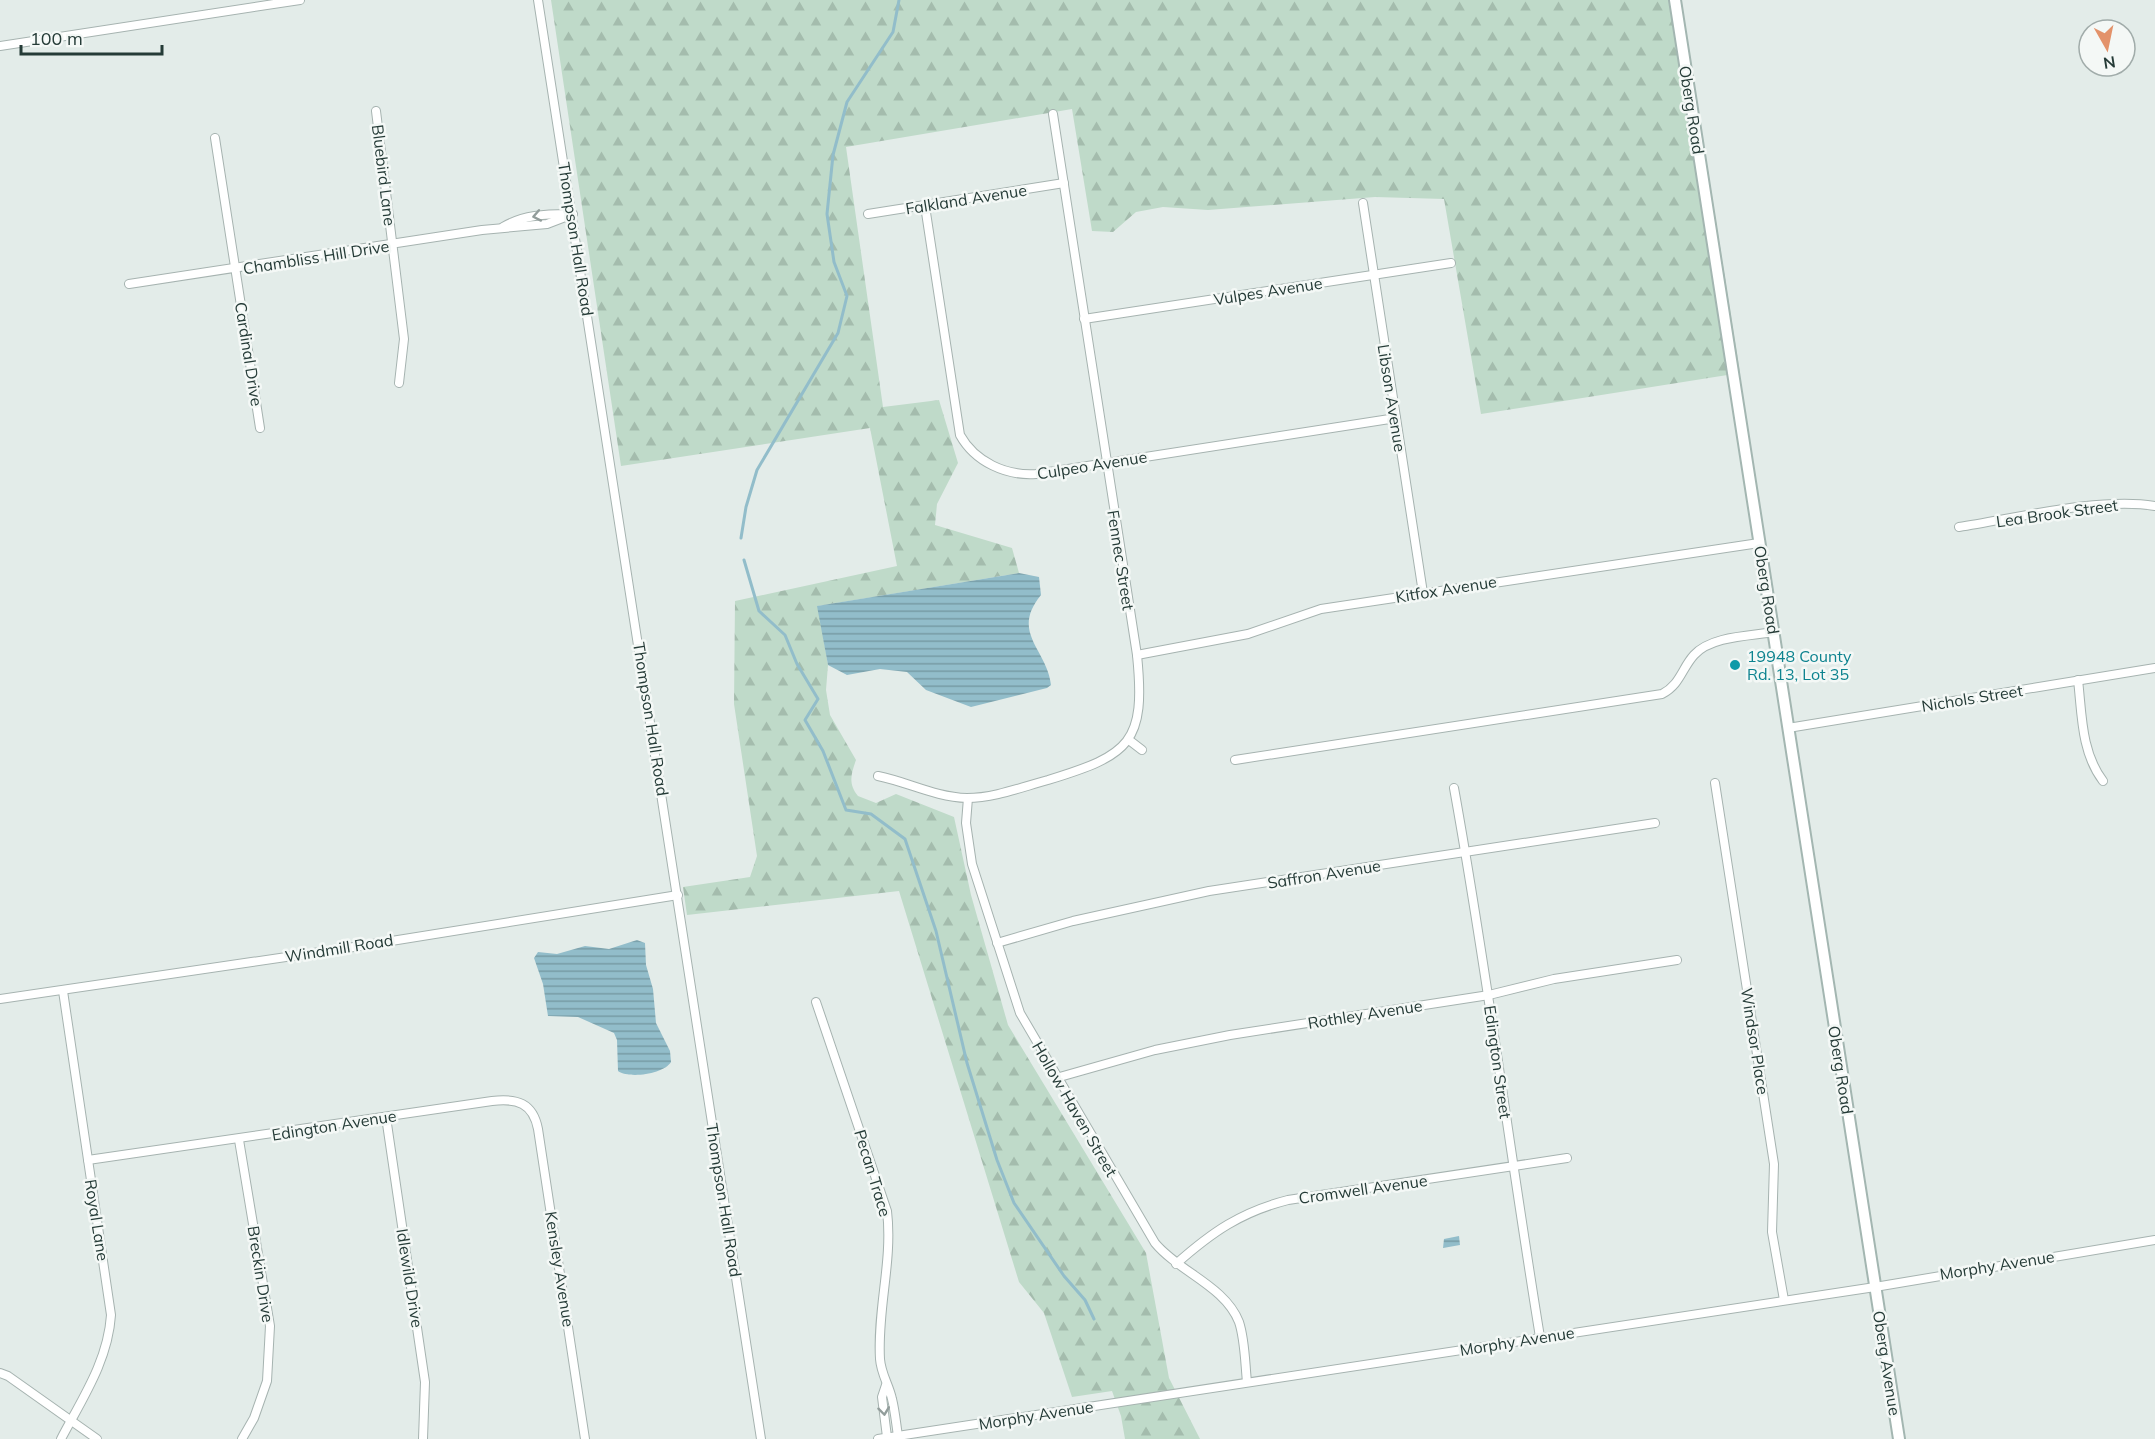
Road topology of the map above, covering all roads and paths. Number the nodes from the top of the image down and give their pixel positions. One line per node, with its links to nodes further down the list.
1 (300, 0): 4 (street)
2 (538, 0): 12 (street, Thompson Hall Road)
3 (1675, 0): 25 (street, Oberg Road)
4 (0, 46)
5 (376, 111): 13 (street, Bluebird Lane)
6 (1053, 114): 8 (street, Fennec Street)
7 (215, 138): 15 (street, Cardinal Drive)
8 (1064, 183): 10 (street, Falkland Avenue); 18 (street, Fennec Street)
9 (1363, 203): 16 (street, Libson Avenue)
10 (925, 206): 11 (street, Falkland Avenue); 22 (street, Culpeo Avenue)
11 (868, 213)
12 (573, 214): 13 (street, Chambliss Hill Drive); 42 (street, Thompson Hall Road)
13 (394, 245): 15 (street, Chambliss Hill Drive); 19 (street, Bluebird Lane)
14 (1451, 263): 16 (street, Vulpes Avenue)
15 (236, 269): 17 (street, Chambliss Hill Drive); 21 (street, Cardinal Drive)
16 (1373, 276): 18 (street, Vulpes Avenue); 20 (street, Libson Avenue)
17 (129, 284)
18 (1084, 319): 22 (street, Fennec Street)
19 (399, 383)
20 (1396, 418): 22 (street, Culpeo Avenue); 26 (street, Libson Avenue)
21 (260, 428)
22 (1106, 463): 28 (street, Fennec Street)
23 (2155, 506): 24 (street, Lea Brook Street)
24 (1959, 527)
25 (1759, 543): 26 (street, Kitfox Avenue); 27 (street, Oberg Road)
26 (1423, 593): 28 (street, Kitfox Avenue)
27 (1774, 632): 31 (street, Oberg Road); 34 (street)
28 (1137, 655): 32 (street, Fennec Street)
29 (2155, 668): 30 (street, Nichols Street)
30 (2078, 680): 31 (street, Nichols Street); 36 (street)
31 (1788, 728): 58 (street, Oberg Road)
32 (1129, 740): 33 (street); 39 (street)
33 (1142, 750)
34 (1235, 760)
35 (878, 776): 39 (street)
36 (2103, 781)
37 (1715, 783): 59 (street, Windsor Place)
38 (1454, 788): 41 (street, Edington Street)
39 (968, 798): 43 (street, Hollow Haven Street)
40 (1655, 823): 41 (street, Saffron Avenue)
41 (1466, 852): 43 (street, Saffron Avenue); 46 (street, Edington Street)
42 (678, 895): 45 (street, Windmill Road); 72 (street, Thompson Hall Road)
43 (997, 943): 49 (street, Hollow Haven Street)
44 (1677, 960): 46 (street, Rothley Avenue)
45 (63, 991): 47 (street, Windmill Road); 54 (street, Royal Lane)
46 (1489, 995): 49 (street, Rothley Avenue); 55 (street, Edington Street)
47 (0, 999)
48 (816, 1002): 63 (street, Pecan Trace)
49 (1056, 1078): 57 (street, Hollow Haven Street)
50 (524, 1103): 51 (street, Edington Avenue); 71 (street, Kensley Avenue)
51 (386, 1118): 52 (street, Edington Avenue); 70 (street, Idlewild Drive)
52 (239, 1140): 54 (street, Edington Avenue); 69 (street, Breckin Drive)
53 (1567, 1158): 55 (street, Cromwell Avenue)
54 (88, 1160): 64 (street, Royal Lane)
55 (1512, 1167): 57 (street, Cromwell Avenue); 60 (street, Edington Street)
56 (2155, 1240): 58 (street, Morphy Avenue)
57 (1176, 1264): 62 (street, Hollow Haven Street)
58 (1875, 1287): 59 (street, Morphy Avenue); 74 (street, Oberg Avenue)
59 (1784, 1300): 60 (street, Morphy Avenue)
60 (1540, 1337): 62 (street, Morphy Avenue)
61 (0, 1373): 64 (street)
62 (1247, 1382): 65 (street, Morphy Avenue)
63 (885, 1386): 65 (street, Pecan Trace); 66 (street, Pecan Trace, one-way to 66)
64 (71, 1421): 67 (street, Royal Lane); 68 (street)
65 (898, 1436): 66 (street, Morphy Avenue)
66 (887, 1437): 73 (street, Morphy Avenue)
67 (61, 1439)
68 (97, 1439)
69 (242, 1439)
70 (423, 1439)
71 (585, 1439)
72 (761, 1439)
73 (878, 1439)
74 (1899, 1439)

